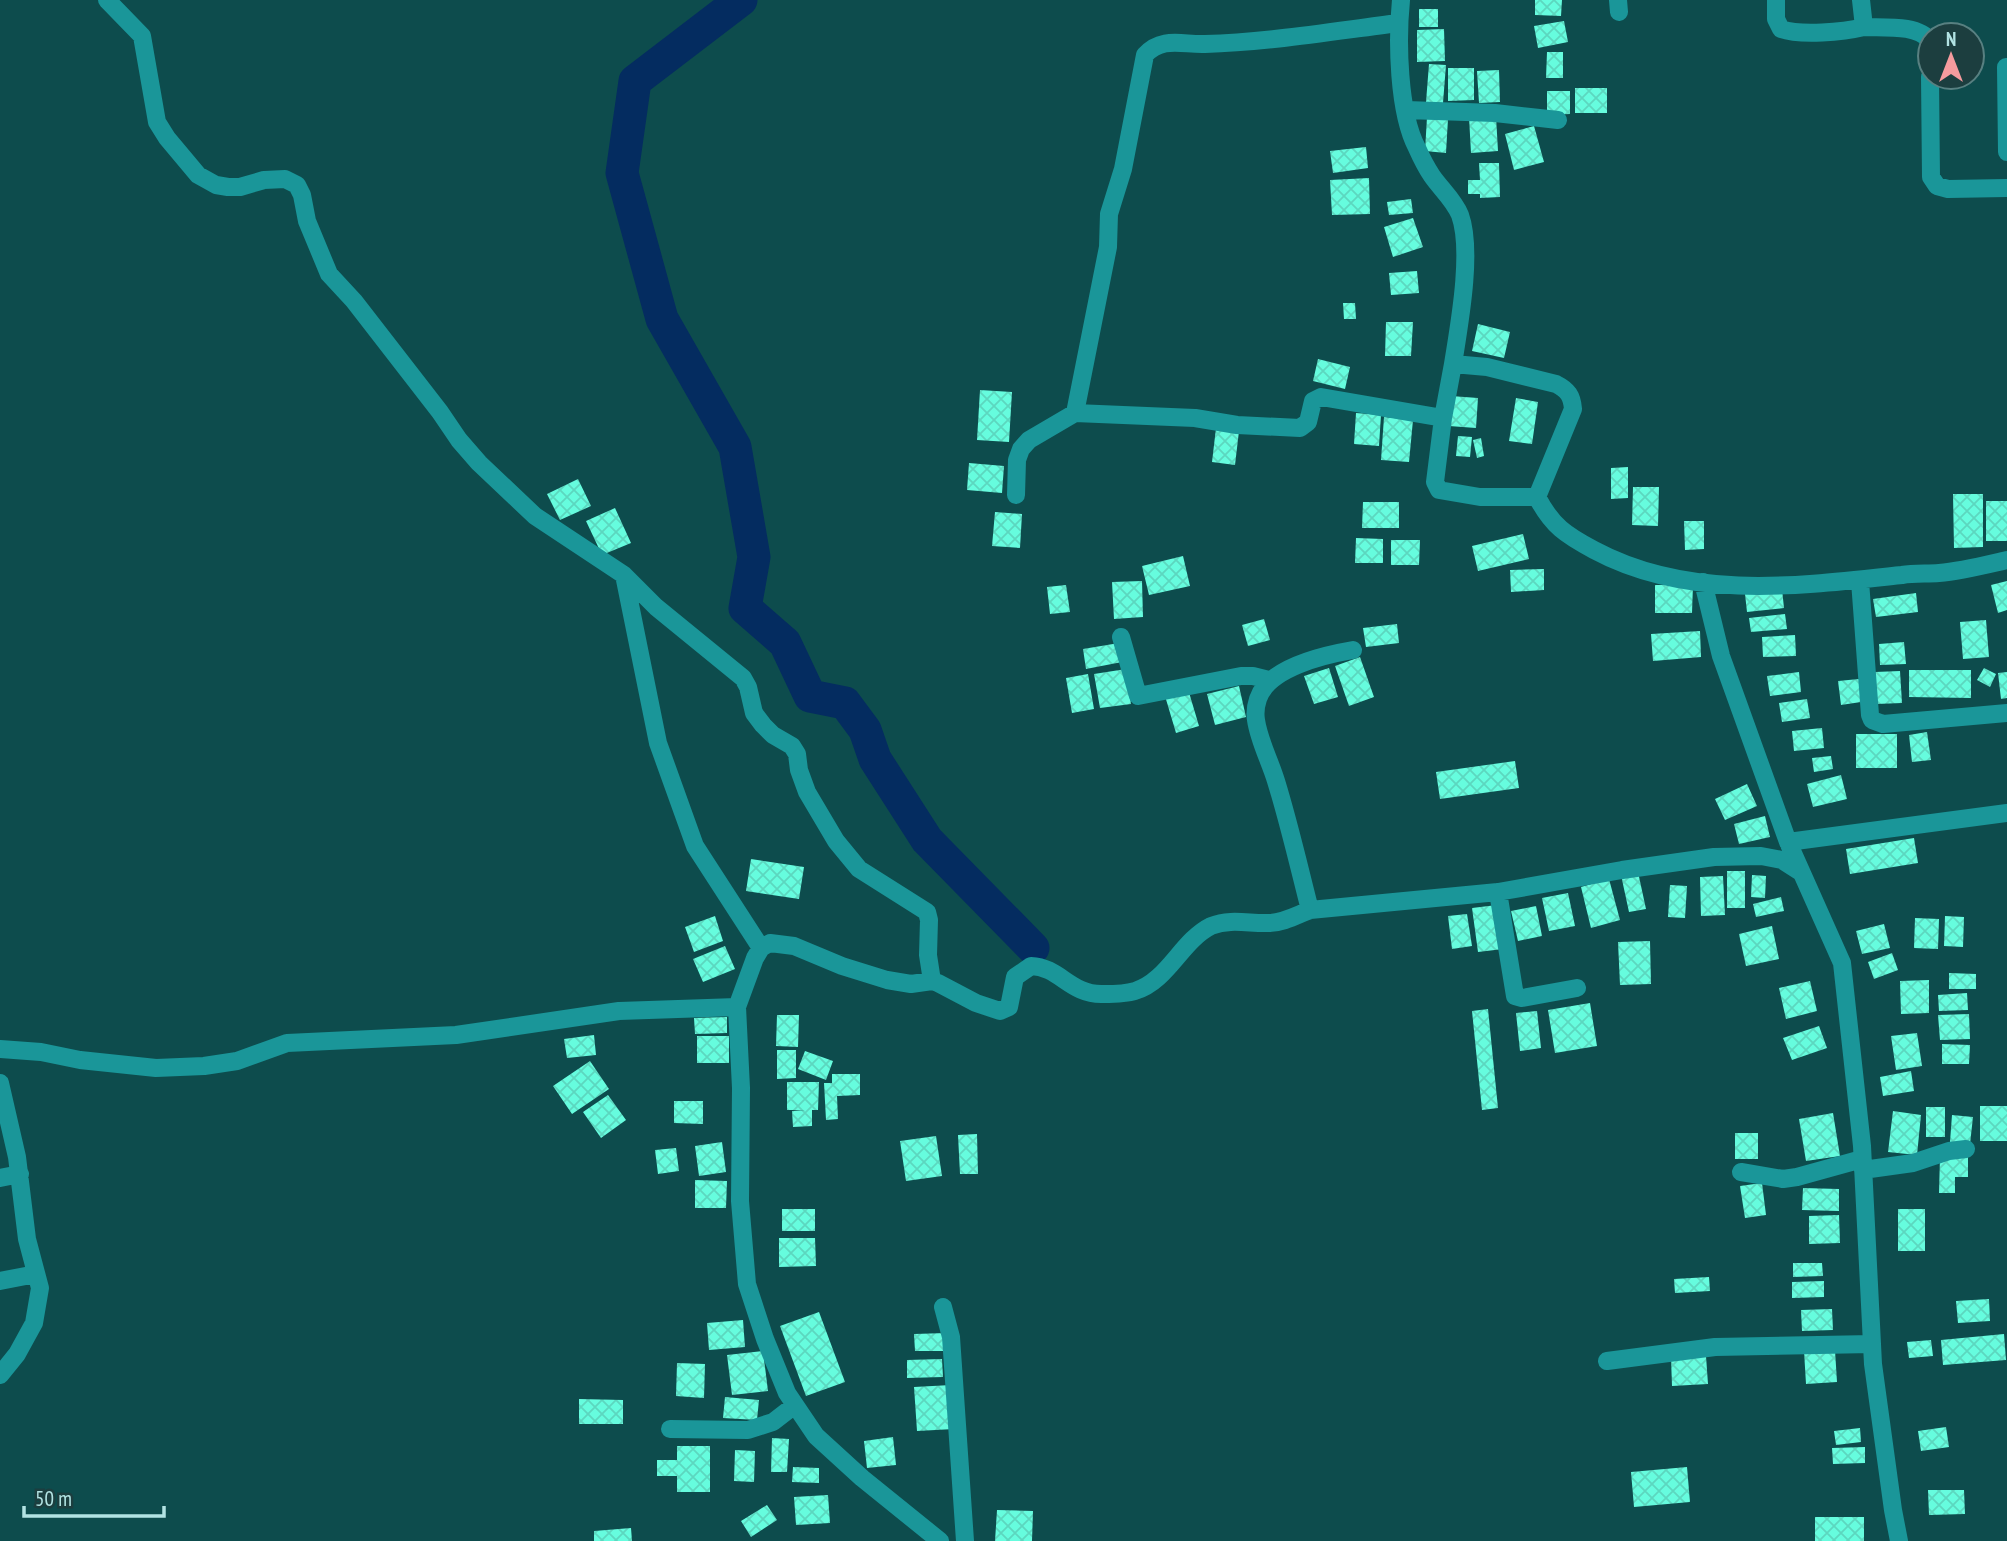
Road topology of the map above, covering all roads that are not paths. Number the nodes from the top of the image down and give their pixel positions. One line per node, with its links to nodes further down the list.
1 (107, 0): 20 (street)
2 (1401, 0): 5 (street)
3 (1776, 0): 6 (street)
4 (1861, 0): 6 (street)
5 (1399, 23): 10 (street); 15 (street)
6 (1864, 27): 7 (street)
7 (1916, 31)
8 (2006, 67): 12 (street)
9 (1930, 91): 13 (street)
10 (1406, 110): 11 (street); 14 (street)
11 (1558, 120)
12 (2007, 152)
13 (2007, 188)
14 (1453, 364): 16 (street); 18 (street)
15 (1075, 414): 16 (street); 17 (street)
16 (1443, 418): 18 (street)
17 (1016, 495)
18 (1537, 497): 22 (street)
19 (2007, 560): 21 (street)
20 (624, 575): 32 (street); 33 (street)
21 (1860, 581): 22 (street); 26 (street)
22 (1703, 582): 28 (street)
23 (1121, 637): 25 (street)
24 (1353, 650): 25 (street)
25 (1269, 680): 31 (street)
26 (2007, 713)
27 (2007, 813): 28 (street)
28 (1788, 842): 29 (street)
29 (1803, 874): 30 (street); 39 (street)
30 (1498, 892): 31 (street); 34 (street)
31 (1310, 910): 33 (street)
32 (761, 948): 33 (street); 35 (street)
33 (932, 981)
34 (1577, 988)
35 (737, 1007): 36 (street); 49 (street)
36 (0, 1049)
37 (0, 1083): 41 (street)
38 (1966, 1149): 39 (street)
39 (1863, 1165): 40 (street); 46 (street)
40 (1741, 1172)
41 (20, 1174): 42 (street); 43 (street)
42 (0, 1178)
43 (36, 1273): 44 (street); 48 (street)
44 (0, 1280)
45 (943, 1307): 52 (street)
46 (1872, 1344): 47 (street); 53 (street)
47 (1607, 1361)
48 (0, 1375)
49 (795, 1405): 50 (street); 51 (street)
50 (670, 1429)
51 (940, 1541)
52 (965, 1541)
53 (1899, 1541)

